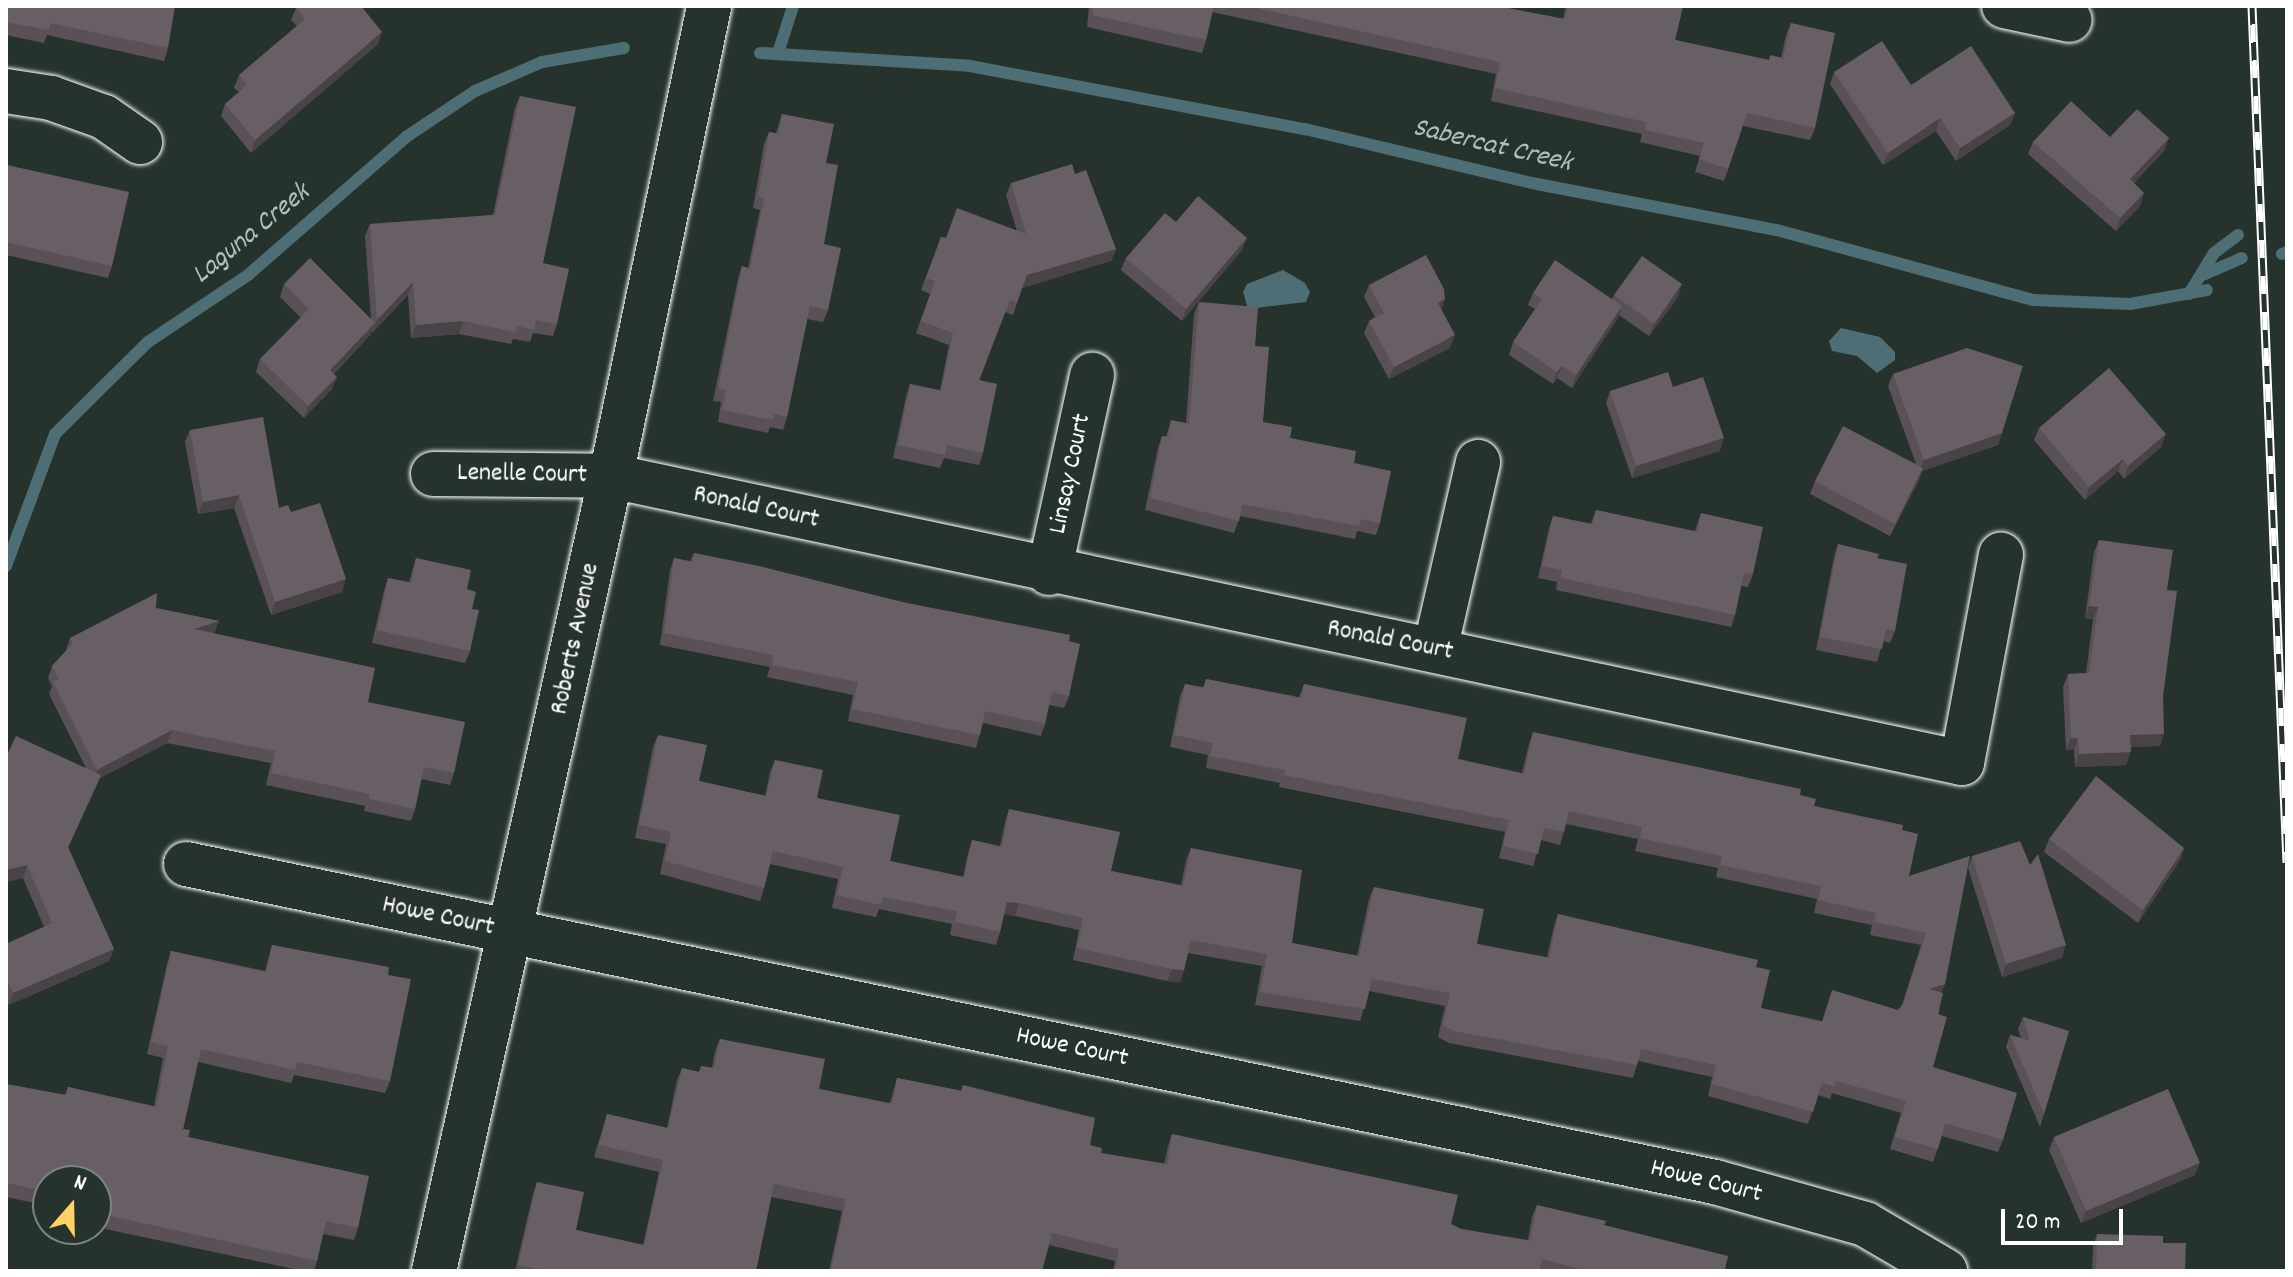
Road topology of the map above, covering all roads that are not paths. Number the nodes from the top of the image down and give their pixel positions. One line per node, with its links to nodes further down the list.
1 (709, 6): 9 (street, Roberts Avenue)
2 (2004, 6): 3 (street)
3 (2070, 20)
4 (6, 91): 5 (street)
5 (140, 142)
6 (1092, 375): 11 (street, Linsay Court)
7 (1478, 462): 12 (street)
8 (433, 474): 9 (street, Lenelle Court)
9 (611, 476): 11 (street, Ronald Court); 14 (street, Roberts Avenue)
10 (2001, 555): 12 (street, Ronald Court)
11 (1049, 573): 12 (street, Ronald Court)
12 (1435, 650)
13 (186, 864): 14 (street, Howe Court)
14 (511, 932): 15 (street, Roberts Avenue); 16 (street, Howe Court)
15 (434, 1271)
16 (1945, 1271)

